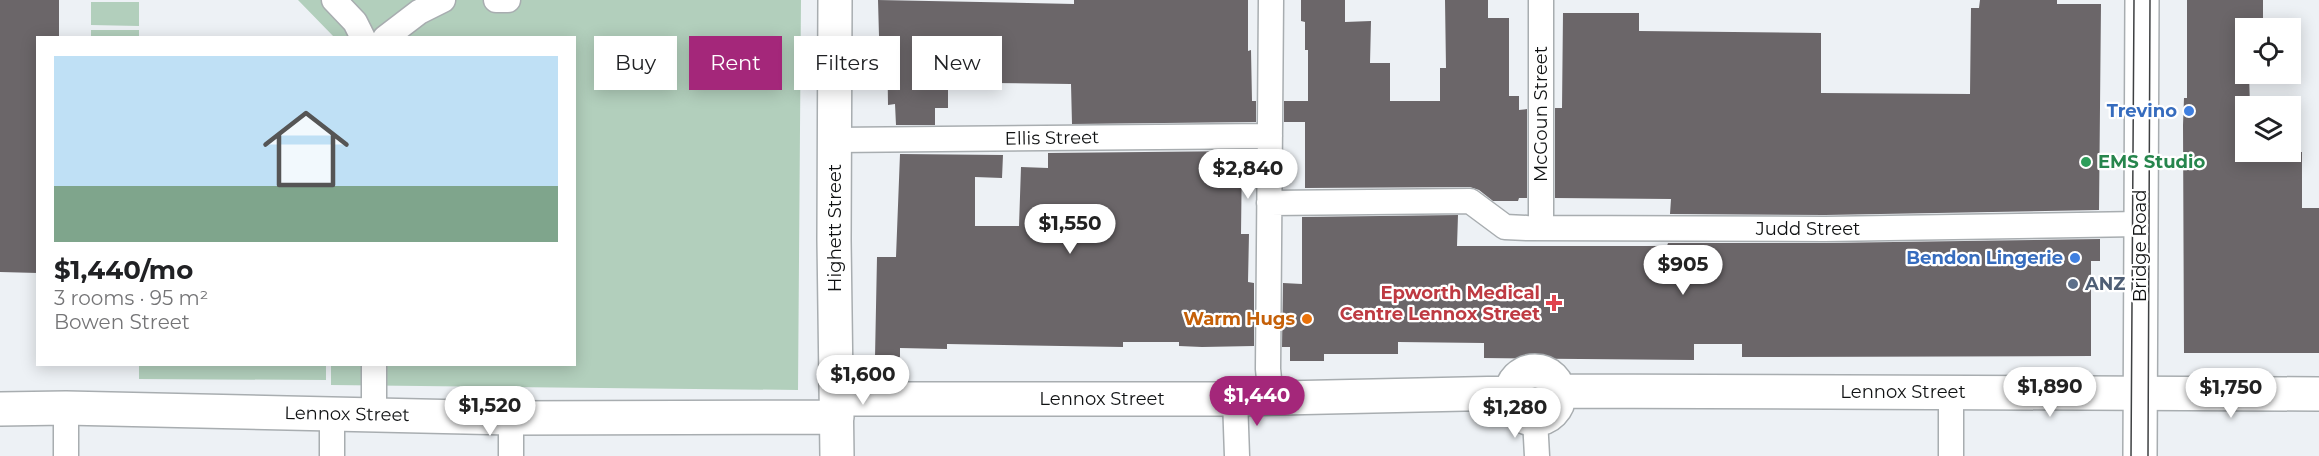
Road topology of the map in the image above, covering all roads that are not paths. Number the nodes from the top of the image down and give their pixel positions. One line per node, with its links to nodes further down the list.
1 (334, 0): 10 (street)
2 (443, 0): 9 (street)
3 (496, 0): 4 (street)
4 (508, 0)
5 (836, 0): 13 (street, Highett Street)
6 (1271, 0): 12 (street)
7 (1541, 0): 16 (street, McGoun Street)
8 (2142, 0): 15 (street, Bridge Road)
9 (419, 6): 11 (street)
10 (362, 36)
11 (386, 36)
12 (1270, 136): 13 (street, Ellis Street); 14 (street)
13 (835, 140): 26 (street, Highett Street)
14 (1269, 202): 16 (street, Judd Street); 24 (street)
15 (2140, 224): 16 (street, Judd Street); 21 (street, Bridge Road)
16 (1541, 228)
17 (374, 366): 29 (street)
18 (1559, 392): 19 (street, Lennox Street); 20 (street); 31 (street)
19 (1952, 392): 21 (street, Lennox Street); 38 (street)
20 (1511, 393): 24 (street, Lennox Street); 31 (street)
21 (2140, 393): 22 (street, Lennox Street); 39 (street, Bridge Road)
22 (2319, 394)
23 (1235, 399): 24 (street, Lennox Street); 26 (street, Lennox Street); 36 (street)
24 (1271, 399)
25 (66, 408): 27 (street, Lennox Street); 28 (street, Lennox Street); 32 (street)
26 (837, 408): 30 (street, Lennox Street); 35 (street, Highett Street)
27 (0, 409)
28 (332, 414): 29 (street, Lennox Street); 33 (street)
29 (374, 415): 30 (street, Lennox Street)
30 (511, 418): 34 (street)
31 (1535, 419): 37 (street)
32 (66, 456)
33 (332, 456)
34 (511, 456)
35 (837, 456)
36 (1237, 456)
37 (1537, 456)
38 (1951, 456)
39 (2140, 456)

